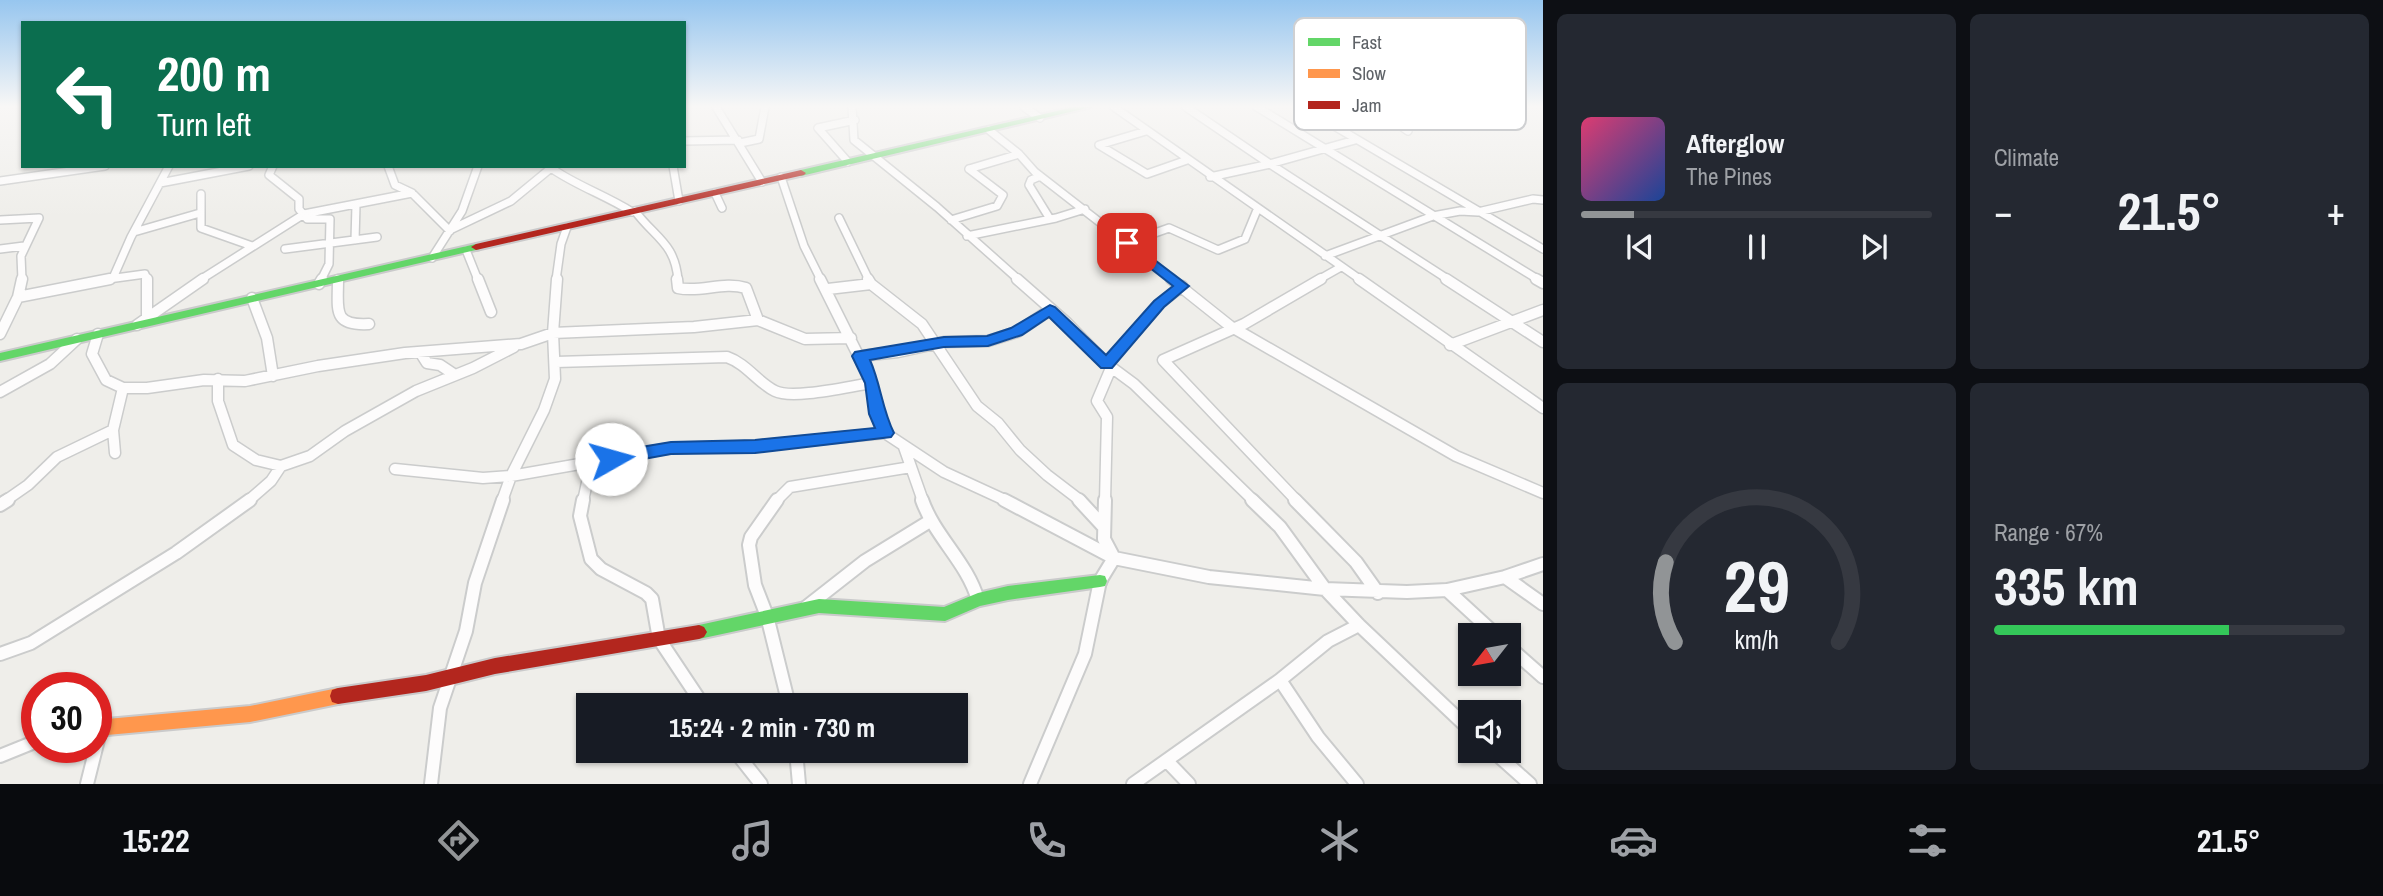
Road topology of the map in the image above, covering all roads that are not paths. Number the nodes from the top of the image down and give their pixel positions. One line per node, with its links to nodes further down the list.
1 (740, 144): 29 (street)
2 (832, 144): 16 (street)
3 (859, 144): 14 (street)
4 (930, 144): 14 (main road)
5 (1006, 144): 13 (street)
6 (1104, 144): 15 (street)
7 (1164, 144): 15 (street)
8 (1240, 144): 17 (street)
9 (1315, 144): 12 (street)
10 (1340, 144): 12 (street)
11 (1361, 144): 37 (street)
12 (1322, 148): 17 (street); 45 (street)
13 (1019, 154): 25 (street); 49 (street)
14 (876, 156): 16 (main road); 49 (street)
15 (1187, 160): 27 (street)
16 (848, 162): 26 (main road)
17 (1270, 164): 27 (street); 54 (street)
18 (91, 168): 28 (street)
19 (168, 168): 30 (street)
20 (239, 168): 30 (street)
21 (272, 168): 44 (street)
22 (389, 168): 31 (street)
23 (477, 168): 51 (street)
24 (673, 168): 35 (street)
25 (1040, 176): 39 (street); 47 (street)
26 (781, 177): 29 (main road); 74 (street)
27 (1210, 177): 40 (street)
28 (0, 181)
29 (762, 182): 32 (main road)
30 (160, 183): 52 (street)
31 (412, 193): 36 (street); 51 (street)
32 (715, 193): 35 (main road); 38 (street)
33 (201, 194): 43 (street)
34 (1543, 200): 42 (street)
35 (678, 201): 41 (main road)
36 (356, 205): 44 (street); 56 (street)
37 (1461, 206): 42 (street); 45 (street)
38 (722, 208)
39 (1085, 209): 47 (street); 58 (street)
40 (1257, 210): 58 (street); 65 (street)
41 (633, 211): 50 (main road); 51 (street); 80 (street)
42 (1478, 212): 63 (street)
43 (200, 213): 52 (street); 60 (street)
44 (303, 214): 57 (street); 60 (street)
45 (1433, 216): 54 (street); 70 (street)
46 (839, 218): 72 (street)
47 (1050, 219): 53 (street)
48 (0, 220): 59 (street)
49 (951, 220): 53 (street)
50 (567, 227): 64 (main road); 85 (street)
51 (451, 230): 66 (street)
52 (134, 232): 68 (street)
53 (967, 236): 77 (street)
54 (1382, 236): 65 (street); 82 (street)
55 (377, 237): 56 (street)
56 (355, 240): 57 (street)
57 (330, 243): 62 (street); 71 (street)
58 (1127, 243): 73 (street)
59 (24, 246): 61 (street); 75 (street)
60 (252, 246): 81 (street)
61 (0, 249)
62 (285, 249)
63 (1543, 249)
64 (466, 250): 66 (main road); 79 (street)
65 (1325, 256): 67 (street)
66 (432, 258): 69 (main road)
67 (1341, 267): 84 (street); 93 (street)
68 (113, 278): 75 (street); 81 (street)
69 (338, 280): 71 (main road); 83 (street)
70 (1543, 283)
71 (318, 284): 76 (main road)
72 (870, 284): 74 (street); 91 (street)
73 (1182, 286): 84 (street); 98 (street)
74 (828, 289): 88 (street)
75 (18, 297): 86 (street)
76 (252, 298): 81 (main road); 100 (street)
77 (1050, 310): 91 (street); 98 (street)
78 (1543, 310): 82 (street)
79 (491, 312)
80 (758, 320): 85 (street); 88 (street)
81 (142, 321): 87 (main road)
82 (1512, 321): 90 (street); 93 (street)
83 (369, 324)
84 (1234, 329): 115 (street); 125 (street)
85 (553, 333): 92 (street); 97 (street)
86 (0, 334)
87 (99, 334): 89 (main road); 103 (street)
88 (851, 338): 95 (street)
89 (77, 339): 96 (main road); 104 (street)
90 (1543, 342)
91 (935, 343): 95 (street); 118 (street)
92 (521, 344): 94 (street); 99 (street)
93 (1450, 345): 105 (street)
94 (420, 352): 99 (street); 100 (street)
95 (860, 356): 102 (street)
96 (0, 357)
97 (556, 362): 102 (street); 114 (street)
98 (1109, 366): 118 (street); 123 (street)
99 (455, 375): 111 (street)
100 (273, 376): 101 (street)
101 (218, 379): 103 (street); 111 (street)
102 (873, 383): 107 (street)
103 (123, 388): 106 (street)
104 (0, 392)
105 (1543, 408)
106 (113, 430): 109 (street); 116 (street)
107 (885, 433): 108 (street); 110 (street)
108 (904, 447): 112 (street); 119 (street)
109 (116, 453)
110 (591, 464): 114 (street); 132 (street)
111 (281, 466): 133 (street)
112 (911, 467): 117 (street); 129 (street)
113 (395, 470): 114 (street)
114 (511, 476): 135 (street)
115 (1543, 493)
116 (0, 505)
117 (930, 521): 126 (street); 128 (street)
118 (1104, 526): 119 (street)
119 (1114, 558): 122 (street); 123 (street)
120 (1542, 566): 121 (street)
121 (1505, 577): 124 (street); 127 (street)
122 (1100, 581): 126 (main road); 153 (street)
123 (1325, 589): 125 (street); 131 (street)
124 (1447, 590): 125 (street); 130 (street)
125 (1378, 593)
126 (978, 600): 128 (main road)
127 (1543, 604)
128 (805, 608): 129 (main road)
129 (767, 616): 132 (main road); 139 (street)
130 (1483, 623)
131 (1359, 625): 137 (street); 140 (street)
132 (659, 639): 135 (main road); 138 (street)
133 (0, 654)
134 (1521, 658): 136 (street)
135 (449, 677): 141 (main road); 150 (street)
136 (1543, 677)
137 (1280, 680): 144 (street); 156 (street)
138 (695, 693)
139 (786, 693)
140 (1458, 719)
141 (112, 727)
142 (21, 747): 143 (street)
143 (0, 756)
144 (1167, 761): 154 (street); 155 (street)
145 (91, 763): 149 (street)
146 (744, 763): 151 (street)
147 (797, 763): 152 (street)
148 (1506, 763): 157 (street)
149 (87, 784)
150 (431, 784)
151 (761, 784)
152 (799, 784)
153 (1030, 784)
154 (1133, 784)
155 (1189, 784)
156 (1357, 784)
157 (1530, 784)

